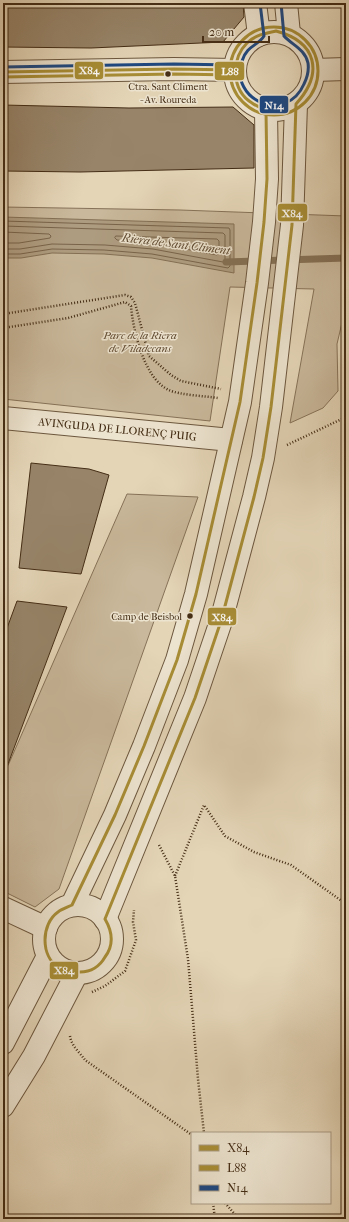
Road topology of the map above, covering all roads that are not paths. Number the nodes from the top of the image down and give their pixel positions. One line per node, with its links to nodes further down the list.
1 (255, 3): 4 (street)
2 (286, 3): 3 (street)
3 (289, 34): 4 (street); 7 (street)
4 (259, 35): 6 (street)
5 (346, 69): 7 (street)
6 (235, 70): 8 (street); 10 (street)
7 (314, 70): 9 (street)
8 (3, 72)
9 (296, 104): 10 (street); 15 (street)
10 (266, 110): 12 (street)
11 (3, 418): 12 (street, AVINGUDA DE LLORENÇ PUIG)
12 (231, 440): 13 (street)
13 (72, 905): 15 (street); 16 (street)
14 (3, 908): 16 (street)
15 (105, 919): 18 (street)
16 (46, 928): 17 (street)
17 (48, 956): 18 (street); 19 (street)
18 (77, 973): 20 (street)
19 (3, 1043)
20 (3, 1106)

